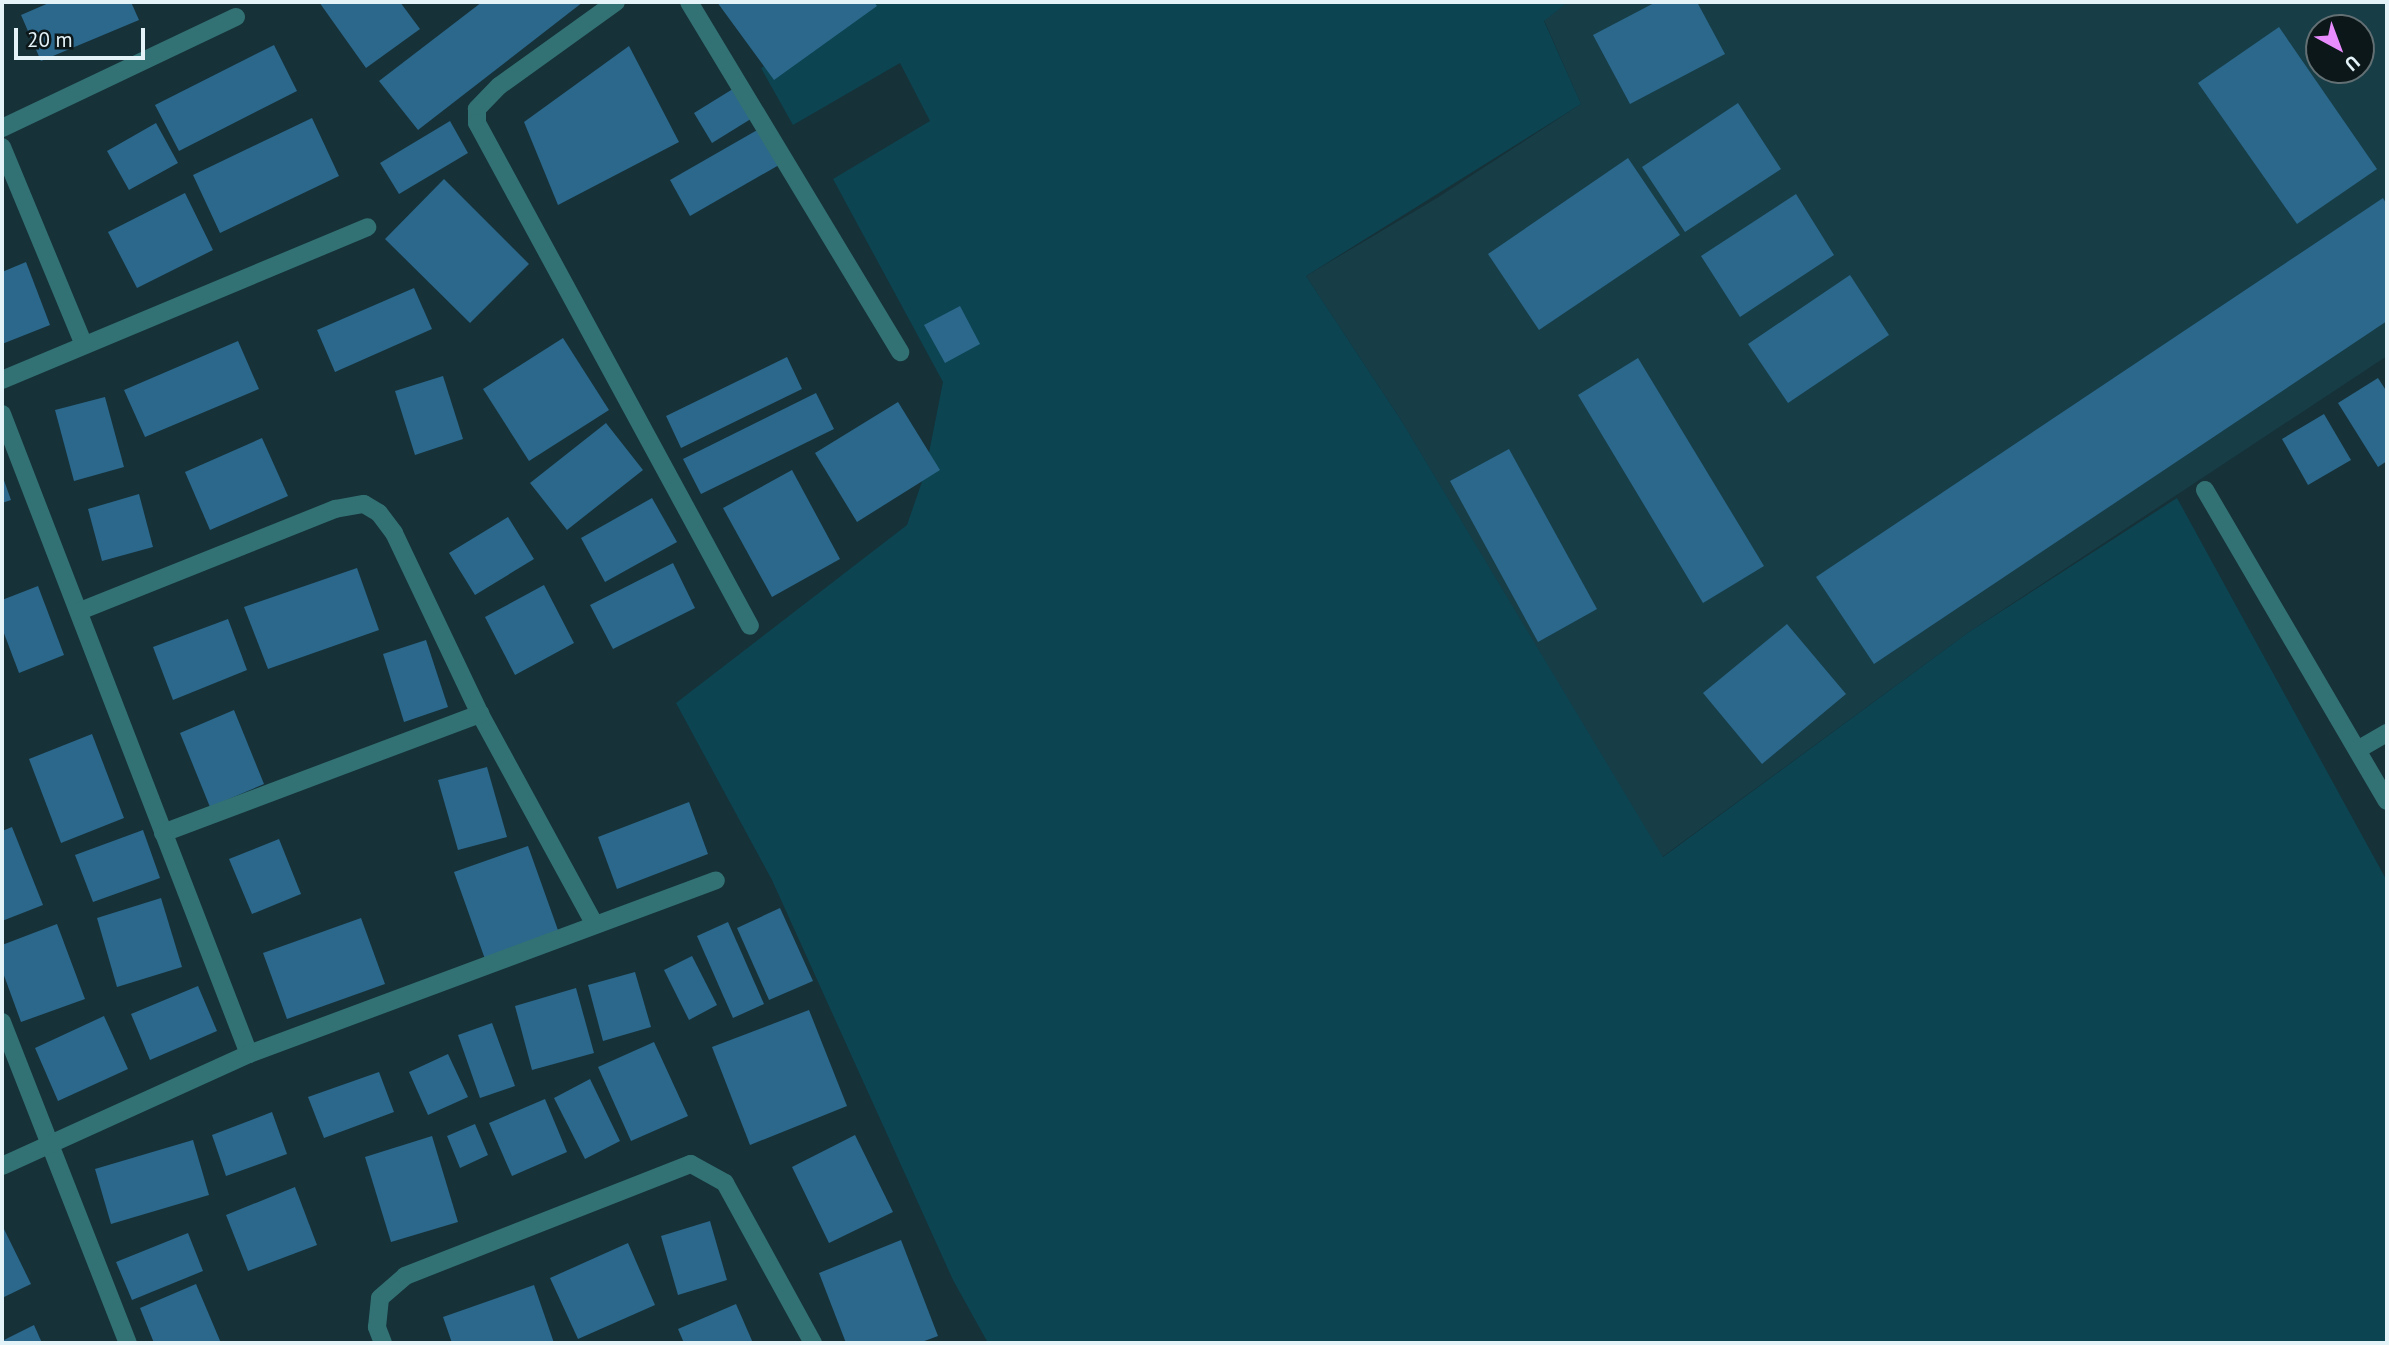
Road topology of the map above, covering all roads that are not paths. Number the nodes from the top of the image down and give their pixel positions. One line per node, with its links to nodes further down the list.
1 (616, 2): 13 (street)
2 (689, 2): 8 (street)
3 (236, 17): 4 (street)
4 (2, 128)
5 (2, 147): 7 (street)
6 (367, 227): 7 (street)
7 (83, 342): 9 (street)
8 (900, 352)
9 (2, 380)
10 (2, 414): 12 (street)
11 (2205, 490): 16 (street)
12 (80, 611): 14 (street); 18 (street)
13 (750, 626)
14 (480, 714): 18 (street); 20 (street)
15 (2387, 733): 16 (street)
16 (2359, 749): 17 (street)
17 (2387, 801)
18 (163, 833): 22 (street)
19 (716, 880): 20 (street)
20 (595, 925): 22 (street)
21 (2, 1021): 23 (street)
22 (248, 1054): 23 (street)
23 (51, 1144): 24 (street); 25 (street)
24 (2, 1167)
25 (128, 1343)
26 (383, 1343): 27 (street)
27 (813, 1343)

